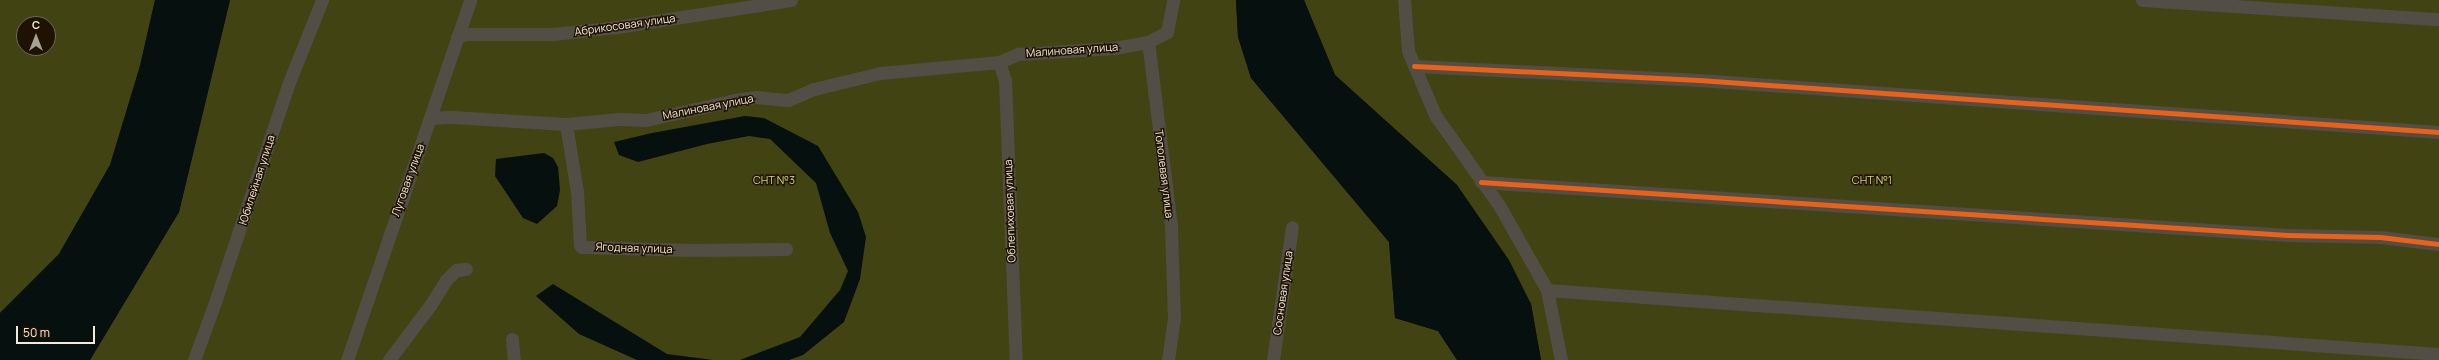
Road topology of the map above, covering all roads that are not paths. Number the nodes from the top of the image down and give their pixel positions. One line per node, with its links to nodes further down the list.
1 (322, 0): 23 (street, Юбилейная улица)
2 (470, 0): 8 (street, Луговая улица)
3 (791, 0): 8 (street, Абрикосовая улица)
4 (1173, 0): 9 (street)
5 (1404, 0): 11 (street)
6 (2142, 0): 7 (street)
7 (2439, 19)
8 (457, 36): 12 (street, Луговая улица)
9 (1148, 42): 10 (street, Малиновая улица); 28 (street, Тополевая улица)
10 (999, 62): 13 (street, Малиновая улица); 27 (street, Облепиховая улица)
11 (1414, 66): 14 (street); 15 (street)
12 (430, 118): 13 (street, Малиновая улица); 24 (street, Луговая улица)
13 (566, 124): 18 (street, Ягодная улица)
14 (2439, 132)
15 (1481, 182): 17 (street); 20 (street)
16 (1292, 227): 29 (street, Сосновая улица)
17 (2439, 244)
18 (786, 249)
19 (466, 269): 25 (street)
20 (1547, 290): 22 (street); 30 (street)
21 (512, 339): 26 (street)
22 (2439, 354)
23 (194, 360)
24 (347, 360)
25 (389, 360)
26 (514, 360)
27 (1016, 360)
28 (1168, 360)
29 (1273, 360)
30 (1561, 360)

